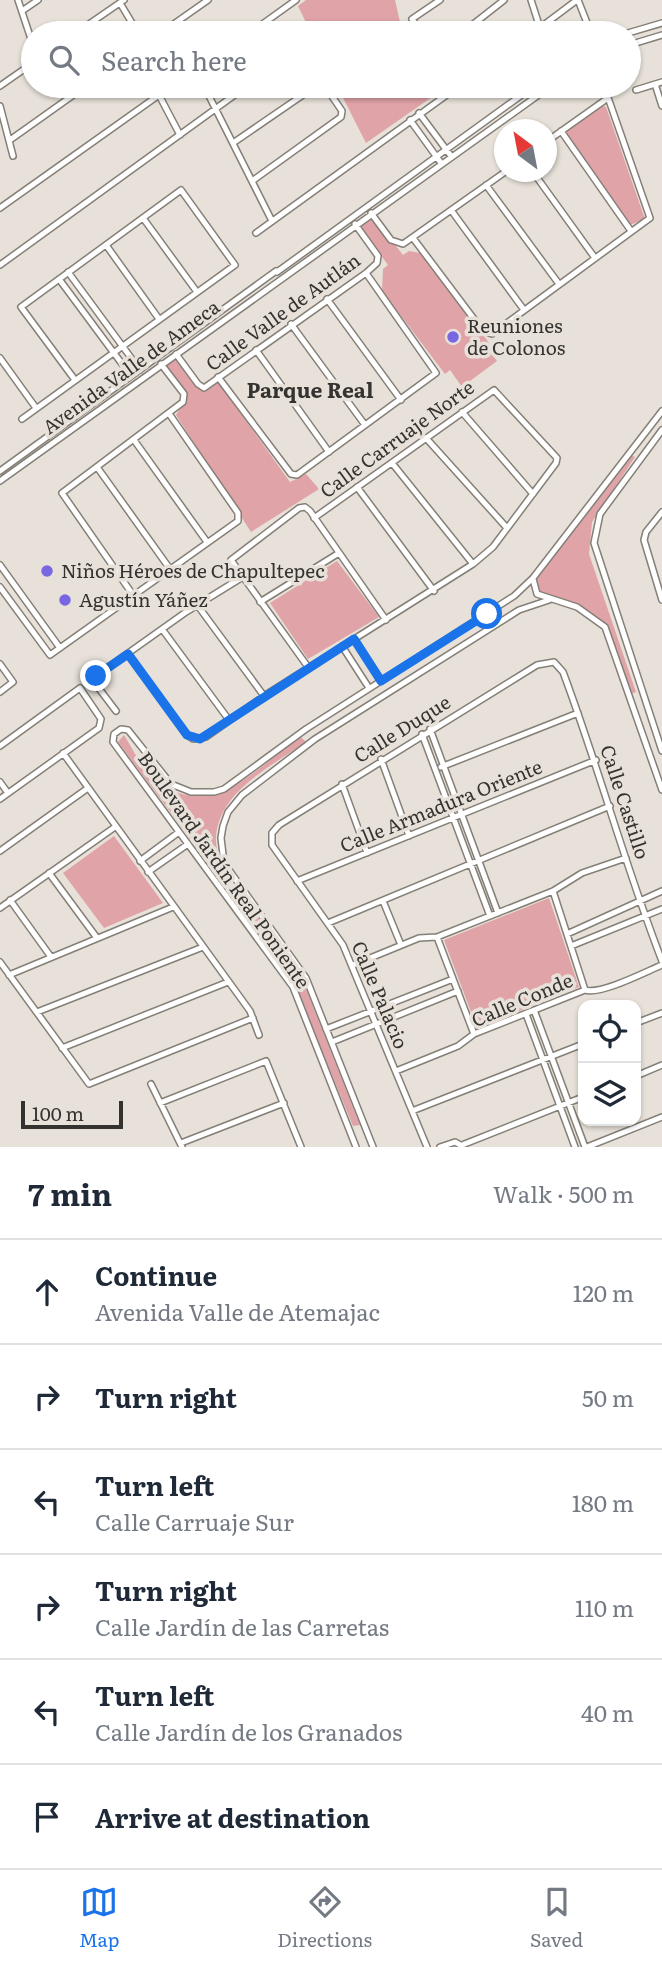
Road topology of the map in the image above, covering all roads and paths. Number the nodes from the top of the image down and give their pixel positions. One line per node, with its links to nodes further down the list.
1 (18, 0): 10 (street)
2 (38, 0): 10 (street)
3 (208, 0): 14 (street)
4 (296, 0): 15 (street)
5 (440, 0): 16 (street)
6 (504, 0): 17 (street)
7 (531, 0): 18 (street)
8 (577, 0): 19 (street); 20 (street)
9 (122, 1): 12 (street); 13 (street)
10 (22, 11): 11 (street)
11 (25, 21)
12 (93, 21)
13 (132, 21)
14 (178, 21)
15 (267, 21)
16 (413, 21)
17 (477, 21)
18 (538, 21)
19 (549, 21)
20 (586, 21)
21 (662, 23): 22 (street)
22 (641, 29)
23 (662, 35): 24 (street)
24 (641, 41)
25 (21, 71): 27 (street)
26 (659, 83): 28 (street); 41 (street)
27 (0, 86)
28 (641, 88)
29 (69, 98): 48 (street)
30 (155, 98): 60 (street)
31 (161, 98): 47 (street)
32 (210, 98): 42 (street)
33 (231, 98): 42 (street)
34 (299, 98): 49 (street)
35 (333, 98): 56 (street)
36 (441, 98): 43 (street)
37 (517, 98): 50 (street)
38 (534, 98): 53 (street, Avenida Valle de Ameca)
39 (608, 98): 45 (street); 67 (street)
40 (0, 106): 48 (street)
41 (662, 106)
42 (216, 109): 47 (street); 49 (street)
43 (419, 113): 44 (street); 50 (street)
44 (410, 120): 51 (street); 65 (street)
45 (561, 131): 46 (street); 67 (street)
46 (557, 134)
47 (180, 135): 72 (street)
48 (10, 140): 52 (street)
49 (233, 143): 56 (street)
50 (445, 149): 51 (street); 53 (street)
51 (436, 155): 54 (street); 59 (street)
52 (13, 156)
53 (451, 156): 54 (street, Avenida Valle de Ameca)
54 (441, 163): 62 (street, Avenida Valle de Ameca)
55 (494, 180): 58 (street)
56 (252, 181): 65 (street)
57 (540, 182): 71 (street)
58 (486, 185): 61 (street); 78 (street)
59 (365, 206): 62 (street); 63 (street)
60 (0, 208)
61 (451, 210): 69 (street); 81 (street)
62 (371, 213): 66 (street, Avenida Valle de Ameca); 69 (street)
63 (351, 217): 66 (street); 73 (street)
64 (143, 218): 70 (street); 79 (street); 79 (street)
65 (272, 221): 68 (street)
66 (356, 225): 75 (street, Calle Valle de Autlán); 76 (street, Avenida Valle de Ameca)
67 (631, 231): 71 (street)
68 (256, 233)
69 (413, 237): 81 (street)
70 (106, 245): 74 (street); 82 (street)
71 (595, 258): 78 (street)
72 (0, 265)
73 (276, 271): 76 (street); 90 (street)
74 (68, 272): 77 (street); 84 (street)
75 (366, 273): 80 (street, Calle Valle de Autlán); 94 (street)
76 (281, 278): 87 (street, Avenida Valle de Ameca)
77 (59, 279): 86 (street); 93 (street)
78 (559, 284): 81 (street)
79 (197, 292): 82 (street)
80 (327, 299): 83 (street, Calle Valle de Autlán); 94 (street)
81 (524, 310)
82 (159, 320): 84 (street)
83 (292, 324): 85 (street, Calle Valle de Autlán); 100 (street)
84 (123, 346): 86 (street); 90 (street)
85 (256, 350): 92 (street, Calle Valle de Autlán); 105 (street)
86 (113, 353): 91 (street); 93 (street)
87 (176, 354): 89 (street, Avenida Valle de Ameca); 92 (street, Calle Valle de Autlán)
88 (0, 358): 95 (street)
89 (162, 364): 98 (street); 110 (street, Avenida Valle de Ameca)
90 (140, 370): 91 (street)
91 (131, 376): 109 (street)
92 (218, 377): 105 (street)
93 (75, 380): 95 (street)
94 (401, 400): 100 (street)
95 (36, 408): 99 (street)
96 (662, 411): 104 (street)
97 (462, 412): 102 (street, Calle Carruaje Norte); 112 (street); 112 (street, Calle Carruaje Norte)
98 (170, 415): 103 (street); 116 (street)
99 (22, 419)
100 (365, 425): 105 (street)
101 (662, 430): 106 (street)
102 (426, 438): 107 (street, Calle Carruaje Norte); 115 (street)
103 (134, 440): 108 (street); 116 (street)
104 (633, 446): 106 (street); 123 (street)
105 (329, 452)
106 (643, 454): 148 (street)
107 (392, 463): 111 (street, Calle Carruaje Norte); 118 (street)
108 (97, 467): 120 (street); 127 (street)
109 (0, 471): 110 (street)
110 (2, 480)
111 (357, 487): 114 (street, Calle Carruaje Norte); 126 (street)
112 (533, 494): 115 (street)
113 (662, 512): 124 (street)
114 (314, 518): 117 (street); 122 (street)
115 (507, 528): 118 (street)
116 (207, 542): 120 (street)
117 (340, 553): 130 (street); 133 (street)
118 (472, 564): 126 (street)
119 (0, 565): 138 (street)
120 (170, 569): 127 (street)
121 (662, 575): 124 (street)
122 (241, 578): 130 (street); 131 (street)
123 (533, 578): 128 (street); 132 (street)
124 (656, 582): 129 (street)
125 (0, 587): 138 (street)
126 (434, 591): 133 (street)
127 (133, 595): 138 (street)
128 (549, 600): 134 (street); 150 (street)
129 (662, 600)
130 (260, 602): 143 (street)
131 (198, 606): 135 (street); 149 (street)
132 (487, 614): 134 (street); 145 (street)
133 (386, 620): 136 (street)
134 (494, 626): 157 (street)
135 (162, 629): 139 (street); 153 (street)
136 (354, 639): 137 (street); 141 (street)
137 (342, 646): 143 (street); 144 (street)
138 (60, 648)
139 (128, 654): 151 (street); 153 (street)
140 (548, 660): 152 (street, Calle Castillo); 155 (street, Calle Duque)
141 (370, 663): 144 (street); 145 (street)
142 (0, 664): 147 (street)
143 (309, 667): 149 (street)
144 (358, 671): 146 (street)
145 (381, 681): 146 (street)
146 (369, 688): 154 (street)
147 (0, 692)
148 (642, 693): 150 (street); 159 (street)
149 (264, 695): 153 (street)
150 (631, 696): 168 (street)
151 (116, 711)
152 (578, 713): 162 (street, Calle Castillo); 163 (street)
153 (229, 720)
154 (306, 729): 157 (street); 176 (street, Boulevard Jardín Real Poniente)
155 (430, 729): 156 (street, Calle Duque); 163 (street)
156 (422, 734): 161 (street, Calle Duque); 164 (street)
157 (315, 739): 189 (street, Boulevard Jardín Real Poniente)
158 (0, 746): 160 (street)
159 (662, 751)
160 (63, 753): 167 (street); 169 (street)
161 (381, 759): 166 (street, Calle Duque); 177 (street)
162 (596, 760): 171 (street, Calle Castillo); 172 (street, Calle Armadura Oriente)
163 (444, 766): 164 (street); 172 (street)
164 (435, 769): 173 (street)
165 (0, 782): 169 (street)
166 (342, 784): 175 (street, Calle Duque); 182 (street)
167 (88, 789): 174 (street); 180 (street)
168 (662, 790)
169 (8, 793): 170 (street)
170 (0, 799)
171 (610, 806): 183 (street, Calle Castillo); 184 (street)
172 (462, 814): 173 (street, Calle Armadura Oriente); 184 (street)
173 (453, 818): 177 (street, Calle Armadura Oriente); 186 (street)
174 (115, 827): 185 (street); 187 (street)
175 (274, 828): 190 (street, Calle Palacio)
176 (179, 832): 178 (street); 179 (street, Boulevard Jardín Real Poniente)
177 (409, 836): 182 (street, Calle Armadura Oriente)
178 (169, 839): 181 (street); 185 (street)
179 (188, 844): 181 (street); 191 (street, Boulevard Jardín Real Poniente)
180 (0, 851)
181 (177, 852): 188 (street)
182 (367, 853): 190 (street, Calle Armadura Oriente)
183 (626, 858): 192 (street); 196 (street, Calle Castillo)
184 (479, 860): 186 (street); 200 (street)
185 (140, 861): 188 (street)
186 (470, 864): 195 (street); 201 (street)
187 (49, 873): 194 (street); 206 (street)
188 (148, 873): 197 (street)
189 (235, 880): 191 (street); 228 (street, Boulevard Jardín Real Poniente)
190 (297, 881): 203 (street, Calle Palacio)
191 (222, 890): 249 (street, Boulevard Jardín Real Poniente)
192 (553, 891): 200 (street); 204 (street)
193 (662, 891): 196 (street)
194 (10, 901): 198 (street); 210 (street)
195 (383, 901): 203 (street); 207 (street)
196 (639, 901): 202 (street, Calle Castillo); 204 (street)
197 (173, 906): 206 (street); 209 (street)
198 (0, 908)
199 (662, 909): 202 (street)
200 (498, 913): 201 (street)
201 (489, 916): 205 (street)
202 (645, 916): 208 (street); 212 (street, Calle Castillo)
203 (328, 923): 213 (street, Calle Palacio)
204 (567, 934): 208 (street)
205 (437, 937): 207 (street); 215 (street)
206 (97, 938): 210 (street)
207 (401, 945): 213 (street)
208 (571, 946): 217 (street)
209 (203, 947): 216 (street); 221 (street)
210 (51, 957): 214 (street)
211 (0, 962): 214 (street)
212 (662, 963): 217 (street, Calle Conde)
213 (353, 965): 220 (street, Calle Palacio)
214 (9, 975): 221 (street)
215 (453, 979): 218 (street); 220 (street)
216 (229, 982): 224 (street); 234 (street)
217 (585, 990): 219 (street, Calle Conde)
218 (458, 991): 227 (street); 229 (street)
219 (534, 1010): 223 (street, Calle Conde); 235 (street)
220 (372, 1011): 226 (street); 227 (street, Calle Palacio)
221 (37, 1012): 234 (street)
222 (662, 1013): 225 (street)
223 (526, 1014): 229 (street, Calle Conde); 236 (street)
224 (253, 1018): 230 (street); 234 (street)
225 (641, 1021)
226 (342, 1023): 228 (street); 231 (street)
227 (377, 1024): 231 (street); 238 (street, Calle Palacio)
228 (326, 1029): 232 (street, Boulevard Jardín Real Poniente)
229 (474, 1034): 238 (street, Calle Conde)
230 (260, 1035)
231 (347, 1036): 232 (street)
232 (331, 1042): 248 (street, Boulevard Jardín Real Poniente)
233 (578, 1046): 235 (street)
234 (62, 1048)
235 (551, 1056): 236 (street); 244 (street)
236 (542, 1059): 245 (street); 246 (street)
237 (662, 1065): 239 (street)
238 (396, 1071): 246 (street, Calle Palacio)
239 (641, 1074)
240 (150, 1084): 242 (street)
241 (578, 1099): 244 (street)
242 (160, 1103): 243 (street); 250 (street)
243 (284, 1103): 250 (street); 251 (street)
244 (568, 1103): 245 (street); 258 (street)
245 (560, 1106): 252 (street); 257 (street)
246 (412, 1111): 255 (street, Calle Palacio)
247 (662, 1116): 258 (street)
248 (367, 1131): 249 (street); 254 (street, Boulevard Jardín Real Poniente)
249 (352, 1137): 253 (street, Boulevard Jardín Real Poniente)
250 (182, 1145)
251 (298, 1146)
252 (462, 1146): 256 (street)
253 (356, 1147)
254 (373, 1147)
255 (427, 1147)
256 (440, 1147)
257 (575, 1147)
258 (586, 1147)

